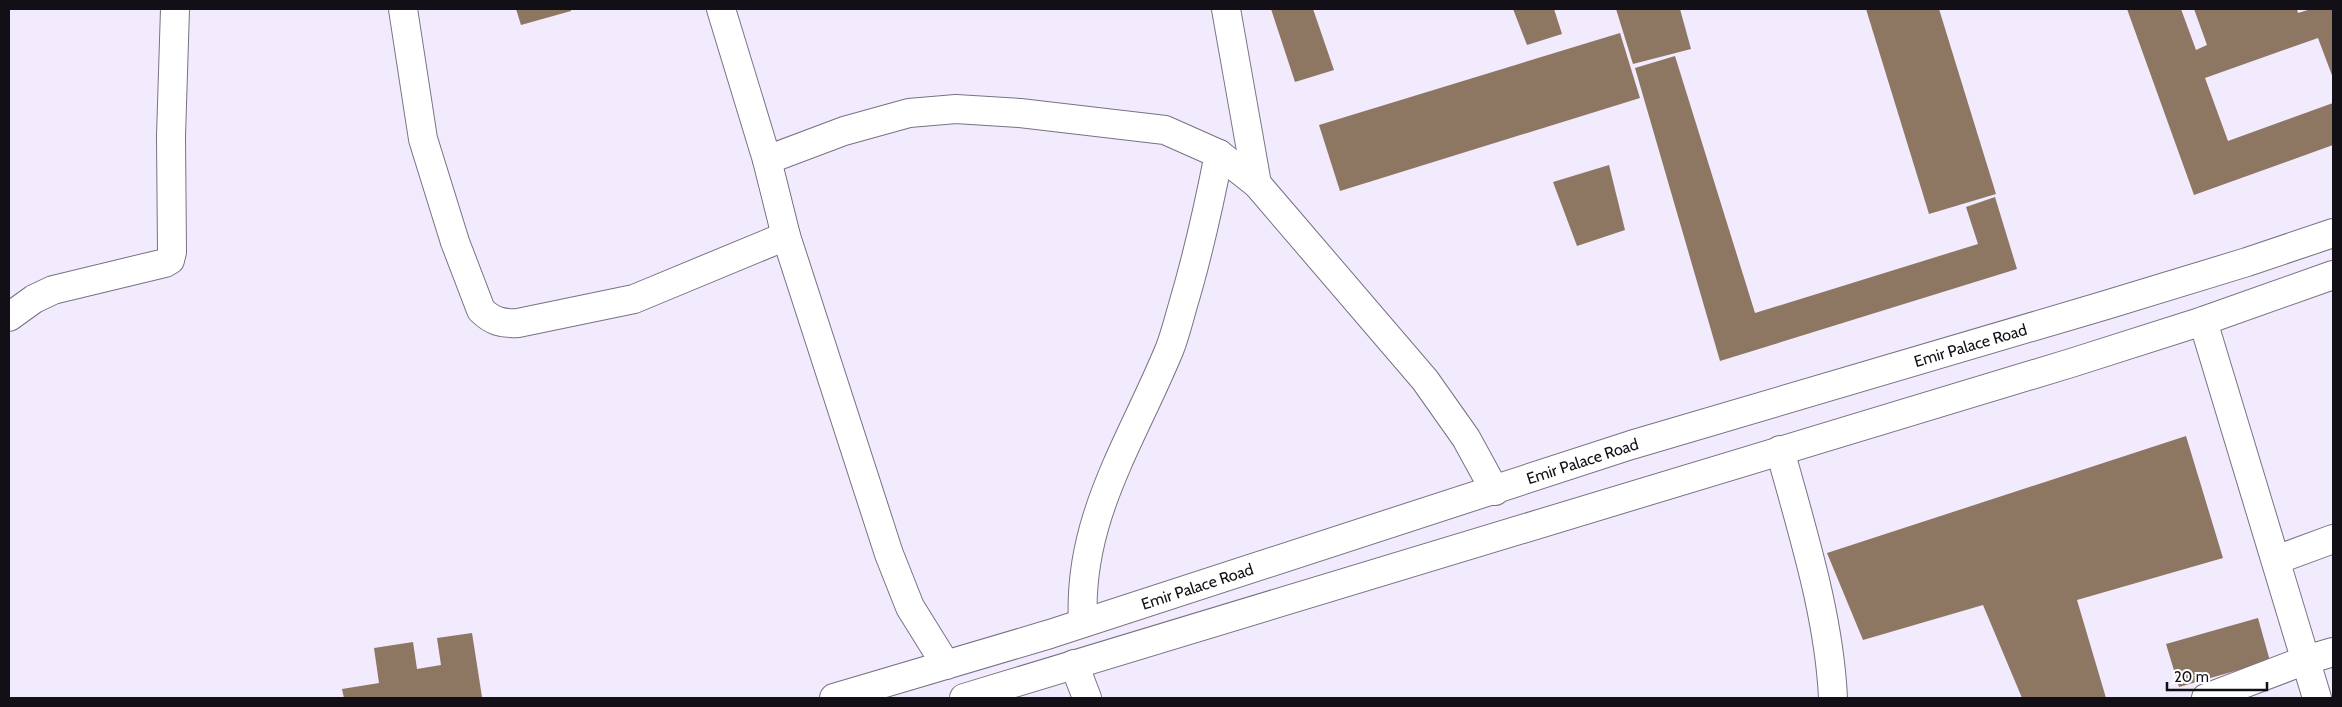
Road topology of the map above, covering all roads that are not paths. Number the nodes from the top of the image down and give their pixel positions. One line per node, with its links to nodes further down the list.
1 (175, 9): 11 (street)
2 (403, 9): 9 (street)
3 (721, 9): 6 (street)
4 (1226, 9): 7 (street)
5 (1219, 154): 6 (street); 7 (street); 17 (street)
6 (767, 160): 9 (street)
7 (1257, 184): 14 (street)
8 (2333, 233): 14 (street, Emir Palace Road)
9 (786, 236): 21 (street)
10 (2333, 275): 12 (street)
11 (9, 317)
12 (2203, 321): 13 (street); 16 (street)
13 (1780, 450): 20 (street); 25 (street)
14 (1495, 491): 17 (street, Emir Palace Road)
15 (2333, 539): 16 (street)
16 (2276, 560): 19 (street)
17 (1083, 623): 21 (street, Emir Palace Road)
18 (2333, 652): 19 (street)
19 (2306, 660): 26 (street); 27 (street)
20 (1074, 664): 23 (street); 24 (street)
21 (946, 665): 22 (street, Emir Palace Road)
22 (834, 698)
23 (964, 698)
24 (1087, 698)
25 (1833, 698)
26 (2206, 698)
27 (2316, 698)

